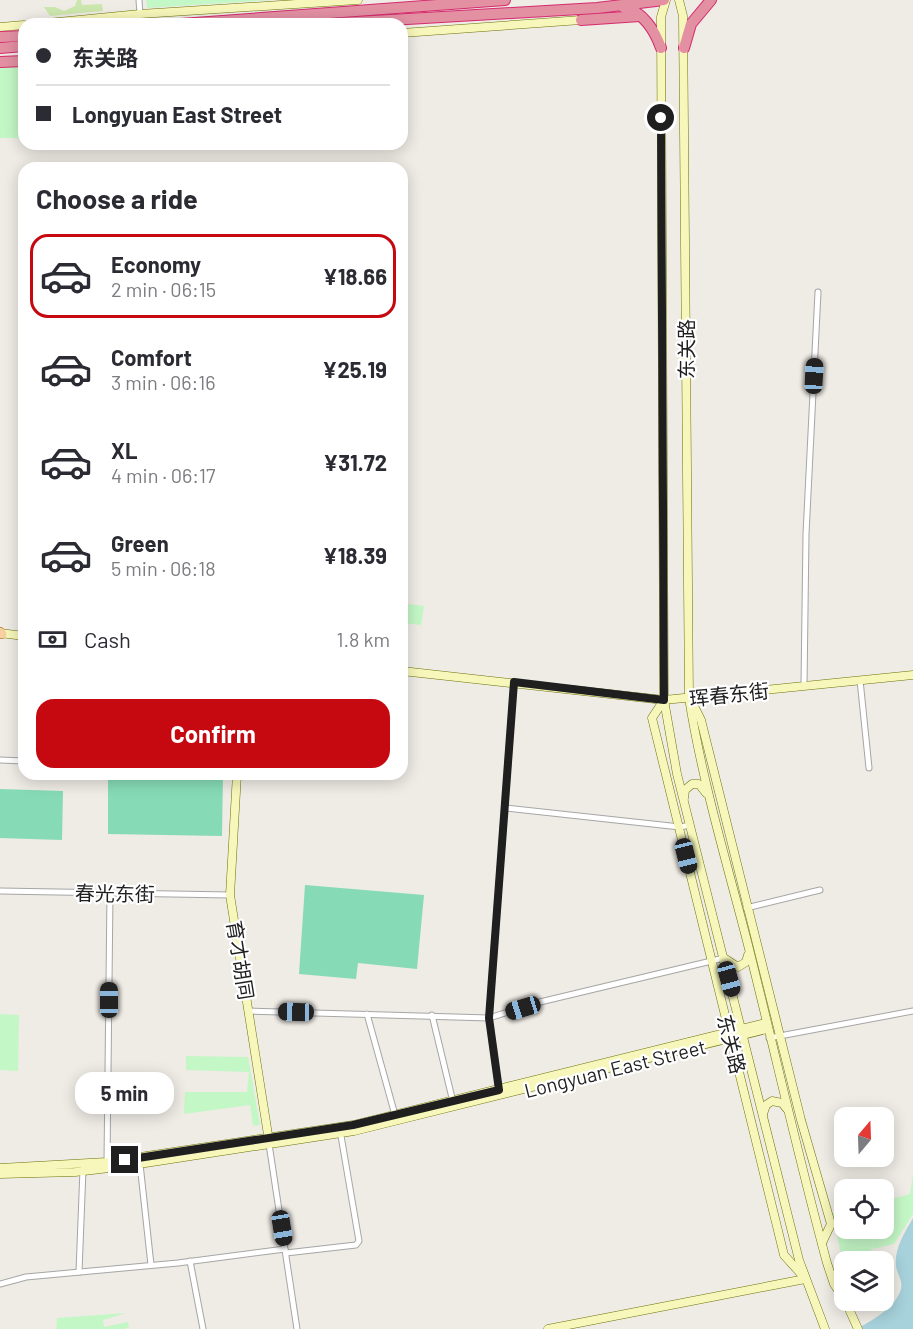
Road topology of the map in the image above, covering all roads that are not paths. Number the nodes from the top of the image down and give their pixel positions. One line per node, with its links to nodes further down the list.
1 (139, 0): 10 (street)
2 (358, 0): 10 (main road)
3 (505, 0): 7 (highway)
4 (665, 0): 9 (highway); 22 (main road, 东关路)
5 (679, 0): 23 (main road, 东关路)
6 (711, 0): 23 (highway)
7 (476, 1): 13 (highway)
8 (597, 4): 9 (highway); 14 (highway)
9 (617, 6): 11 (highway)
10 (140, 14): 12 (main road)
11 (640, 16): 15 (highway); 22 (highway)
12 (99, 18)
13 (258, 18)
14 (404, 18)
15 (580, 20): 18 (main road)
16 (18, 26): 17 (main road)
17 (0, 27)
18 (408, 33)
19 (18, 36): 20 (highway)
20 (0, 38)
21 (18, 48): 24 (highway)
22 (661, 48): 36 (main road, 东关路)
23 (684, 48): 35 (main road, 东关路)
24 (0, 51)
25 (18, 61): 26 (highway)
26 (0, 62)
27 (818, 292): 34 (street)
28 (1, 633): 29 (main road)
29 (18, 635)
30 (408, 672): 33 (main road, 珲春东街)
31 (913, 675): 32 (main road, 珲春东街)
32 (860, 680): 34 (main road, 珲春东街); 39 (street)
33 (514, 682): 36 (main road, 珲春东街); 43 (street)
34 (804, 686): 35 (main road, 珲春东街)
35 (689, 698): 36 (main road, 珲春东街); 41 (main road, 东关路); 50 (main road, 东关路)
36 (664, 700): 42 (main road, 东关路); 45 (main road, 东关路)
37 (0, 760): 38 (street)
38 (18, 761)
39 (869, 768)
40 (237, 780): 49 (main road, 育才胡同)
41 (711, 802): 42 (main road); 51 (main road, 东关路)
42 (685, 805): 44 (main road, 东关路)
43 (505, 808): 45 (street); 59 (street)
44 (690, 825): 45 (street); 53 (main road, 东关路)
45 (678, 827): 54 (main road, 东关路)
46 (820, 890): 50 (street)
47 (0, 891): 48 (street, 春光东街)
48 (110, 893): 49 (street, 春光东街); 72 (street)
49 (230, 895): 55 (main road, 育才胡同)
50 (749, 907): 51 (street); 63 (main road, 东关路)
51 (739, 910): 52 (main road, 东关路)
52 (748, 944): 53 (main road); 60 (main road, 东关路)
53 (724, 958): 54 (street); 61 (main road, 东关路)
54 (711, 961): 59 (street); 62 (main road, 东关路)
55 (249, 1011): 57 (street); 71 (main road, 育才胡同)
56 (913, 1011): 63 (street)
57 (367, 1014): 58 (street); 67 (street)
58 (432, 1015): 59 (street); 66 (street)
59 (489, 1018): 65 (street)
60 (766, 1026): 61 (main road, Longyuan East Street); 64 (main road, 东关路)
61 (742, 1032): 62 (main road, Longyuan East Street); 69 (main road, 东关路)
62 (730, 1035): 65 (main road, Longyuan East Street); 82 (main road, 东关路)
63 (781, 1035): 64 (street); 77 (main road, 东关路)
64 (769, 1038): 68 (main road, 东关路)
65 (500, 1094): 66 (main road, Longyuan East Street); 70 (main road, Longyuan East Street)
66 (453, 1101): 67 (main road, Longyuan East Street)
67 (395, 1115): 70 (main road, Longyuan East Street)
68 (790, 1116): 69 (main road); 77 (main road, 东关路)
69 (764, 1119): 82 (main road, 东关路)
70 (340, 1130): 71 (main road, Longyuan East Street); 78 (street)
71 (269, 1141): 72 (main road, Longyuan East Street); 73 (main road, Longyuan East Street); 78 (street)
72 (107, 1162): 75 (main road, Longyuan East Street)
73 (140, 1164): 75 (main road, Longyuan East Street); 80 (street)
74 (0, 1168): 75 (main road, Longyuan East Street)
75 (83, 1168): 76 (main road, Longyuan East Street); 81 (street)
76 (0, 1174)
77 (822, 1244): 84 (main road, 东关路)
78 (285, 1251): 79 (street); 89 (street)
79 (190, 1261): 80 (street); 88 (street)
80 (151, 1265): 81 (street)
81 (79, 1272): 83 (street)
82 (805, 1279): 87 (main road, 东关路); 90 (main road)
83 (0, 1284)
84 (834, 1284)
85 (850, 1311): 86 (main road, 东关路)
86 (856, 1325)
87 (823, 1328)
88 (203, 1329)
89 (297, 1329)
90 (548, 1329)

